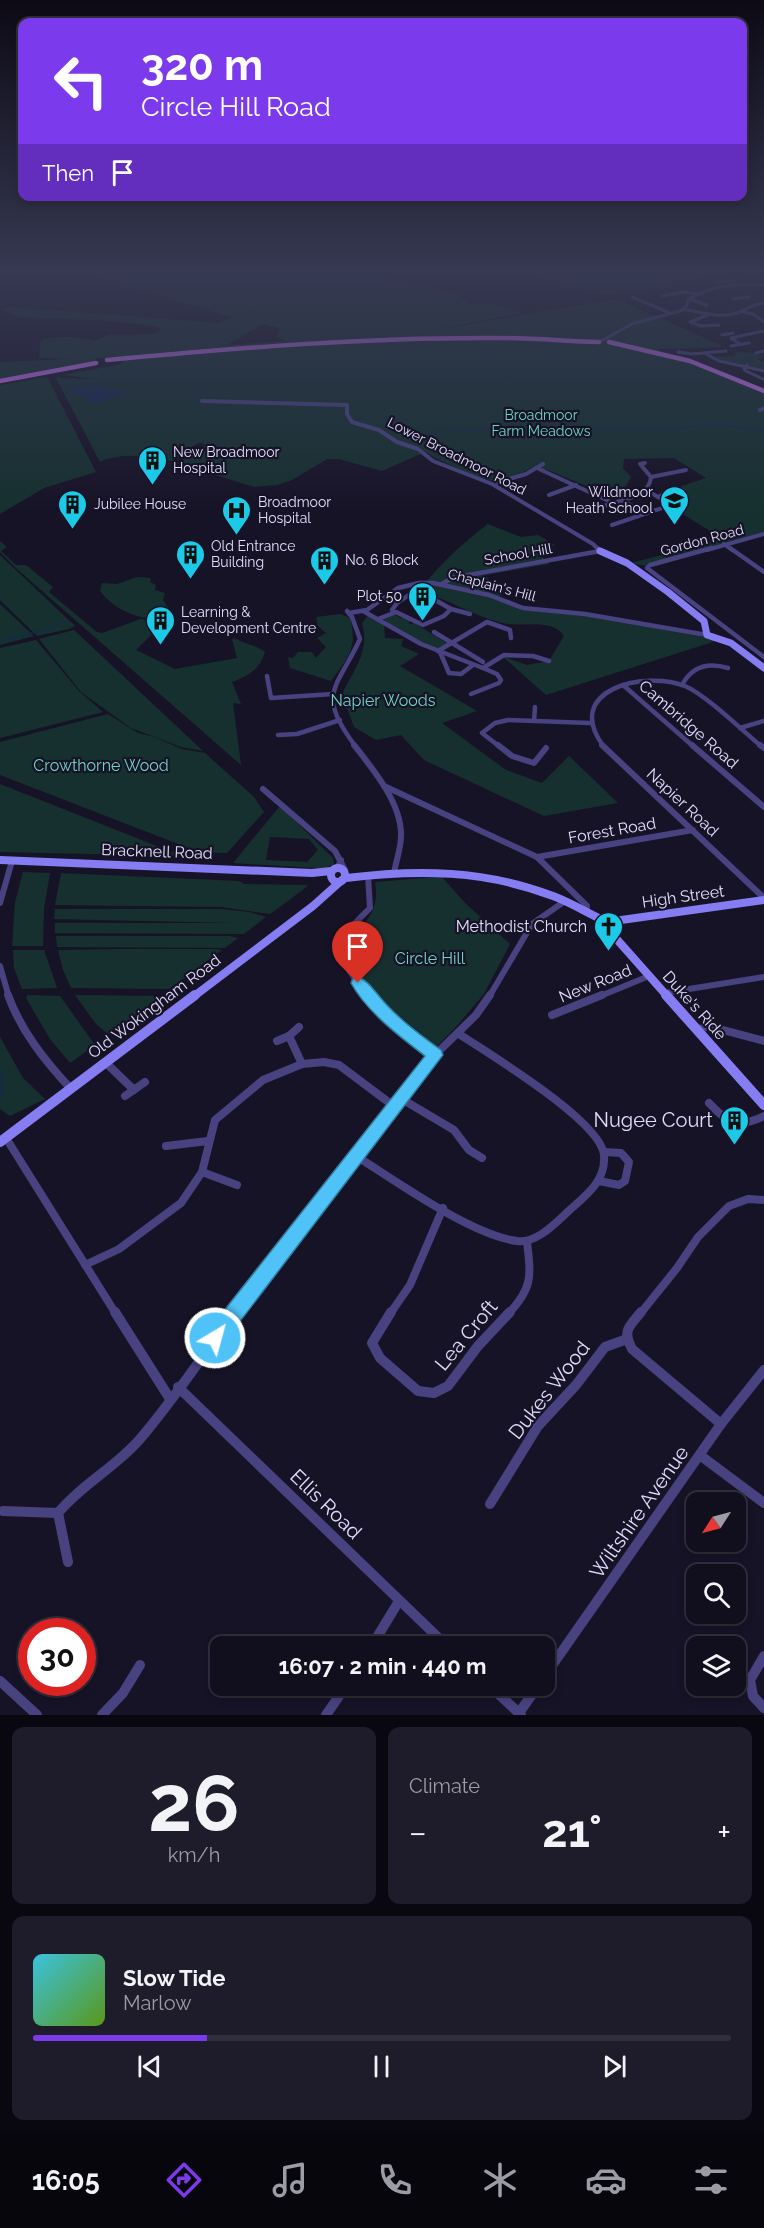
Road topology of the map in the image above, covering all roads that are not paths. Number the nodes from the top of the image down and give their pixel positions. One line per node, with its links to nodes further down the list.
1 (211, 351): 9 (main road)
2 (645, 351): 10 (main road)
3 (726, 351): 5 (street)
4 (678, 352): 5 (street)
5 (705, 353): 6 (street)
6 (747, 365): 7 (street); 8 (street)
7 (764, 371)
8 (763, 379)
9 (0, 381)
10 (764, 391)
11 (202, 401): 12 (street)
12 (258, 402): 13 (street); 19 (street, Lower Broadmoor Road)
13 (253, 409)
14 (640, 463): 18 (street)
15 (543, 464): 16 (street)
16 (539, 469): 19 (street); 20 (street)
17 (686, 470): 18 (street)
18 (651, 477): 21 (street)
19 (492, 484): 32 (street, Lower Broadmoor Road)
20 (576, 486): 23 (street); 26 (street)
21 (646, 490): 24 (street); 25 (street)
22 (669, 492): 24 (street)
23 (549, 495)
24 (658, 497): 28 (street)
25 (622, 500): 26 (street); 28 (street)
26 (613, 503): 27 (street)
27 (584, 507)
28 (646, 514): 29 (street)
29 (612, 525)
30 (764, 534): 31 (street, Gordon Road)
31 (724, 544): 33 (street); 47 (street, Gordon Road)
32 (600, 551): 34 (street, School Hill); 43 (street, Lower Broadmoor Road)
33 (764, 572)
34 (442, 584): 39 (street, Chaplain's Hill); 43 (street, Chaplain's Hill)
35 (412, 593): 38 (street)
36 (428, 596): 37 (street)
37 (451, 609): 40 (street); 42 (street)
38 (392, 610): 41 (street); 42 (street)
39 (363, 611): 41 (street); 56 (street, Chaplain's Hill)
40 (470, 614)
41 (378, 619): 46 (street)
42 (423, 626): 45 (street)
43 (707, 635): 52 (street)
44 (511, 638): 45 (street)
45 (450, 643): 46 (street); 50 (street)
46 (439, 651): 49 (street); 49 (street)
47 (764, 657)
48 (549, 661): 50 (street)
49 (473, 665): 50 (street)
50 (483, 665): 57 (street)
51 (728, 668): 55 (street)
52 (764, 668)
53 (267, 676): 56 (street)
54 (623, 685): 55 (street); 62 (street); 71 (street, Cambridge Road)
55 (684, 686): 63 (street)
56 (333, 694): 59 (street)
57 (471, 694)
58 (535, 707): 60 (street)
59 (340, 720): 66 (street); 69 (street)
60 (534, 721): 62 (street); 65 (street)
61 (764, 721): 63 (street)
62 (590, 723): 72 (street, Napier Road)
63 (740, 728): 68 (street)
64 (476, 730): 65 (street)
65 (482, 733): 67 (street)
66 (278, 735)
67 (546, 747)
68 (764, 748)
69 (384, 786): 73 (street); 77 (street)
70 (263, 789): 76 (street)
71 (764, 807)
72 (693, 830): 73 (street, Forest Road); 79 (street, Napier Road)
73 (537, 857): 82 (street)
74 (0, 860): 75 (street, Bracknell Road)
75 (12, 861): 76 (street, Bracknell Road); 81 (street)
76 (339, 873): 78 (street, Bracknell Road); 96 (street, Old Wokingham Road)
77 (394, 873): 78 (street, Bracknell Road); 80 (street, Bracknell Road)
78 (367, 875): 95 (street)
79 (764, 899): 83 (street, High Street)
80 (566, 901): 82 (street, Bracknell Road); 91 (street)
81 (0, 903)
82 (586, 912): 83 (street, Bracknell Road)
83 (607, 922): 85 (street, Duke's Ride)
84 (0, 966): 99 (street)
85 (649, 976): 87 (street, Duke's Ride); 88 (street, New Road)
86 (764, 977): 87 (street)
87 (664, 993): 90 (street, Duke's Ride)
88 (552, 1015)
89 (299, 1027): 92 (street)
90 (697, 1030): 94 (street); 104 (street, Duke's Ride)
91 (459, 1034): 95 (street); 110 (street)
92 (289, 1036): 93 (street); 97 (street)
93 (277, 1041)
94 (764, 1041)
95 (435, 1055): 102 (street)
96 (105, 1062): 99 (street, Old Wokingham Road); 100 (street)
97 (302, 1064): 105 (street); 108 (street)
98 (145, 1082): 100 (street)
99 (71, 1089): 107 (street, Old Wokingham Road)
100 (134, 1090): 101 (street)
101 (125, 1096)
102 (400, 1098): 105 (street); 112 (street)
103 (709, 1103): 106 (street)
104 (764, 1106)
105 (395, 1107): 111 (street)
106 (764, 1116)
107 (3, 1140): 119 (street)
108 (208, 1141): 109 (street); 113 (street)
109 (166, 1146)
110 (604, 1152): 114 (street); 114 (street)
111 (356, 1156): 117 (street); 122 (street)
112 (482, 1158)
113 (202, 1172): 115 (street); 119 (street)
114 (599, 1181): 118 (street)
115 (237, 1185)
116 (764, 1200): 120 (street)
117 (443, 1208): 118 (street); 118 (street, Lea Croft)
118 (527, 1242)
119 (85, 1265): 123 (street)
120 (627, 1340): 124 (street); 127 (street, Dukes Wood)
121 (764, 1370): 124 (street, Wiltshire Avenue)
122 (178, 1387): 123 (street); 131 (street, Ellis Road)
123 (170, 1399): 129 (street)
124 (721, 1424): 125 (street, Wiltshire Avenue)
125 (701, 1455): 126 (street); 135 (street, Wiltshire Avenue)
126 (764, 1503)
127 (490, 1504)
128 (3, 1511): 129 (street)
129 (58, 1513): 130 (street)
130 (68, 1562)
131 (399, 1601): 132 (street); 133 (street, Ellis Road)
132 (377, 1636)
133 (436, 1636)
134 (764, 1656): 141 (street)
135 (555, 1661)
136 (140, 1665): 144 (street)
137 (0, 1681): 143 (street)
138 (339, 1696): 145 (street)
139 (501, 1696): 142 (street)
140 (532, 1696): 142 (street)
141 (764, 1708)
142 (520, 1714)
143 (37, 1715)
144 (102, 1715)
145 (326, 1715)

